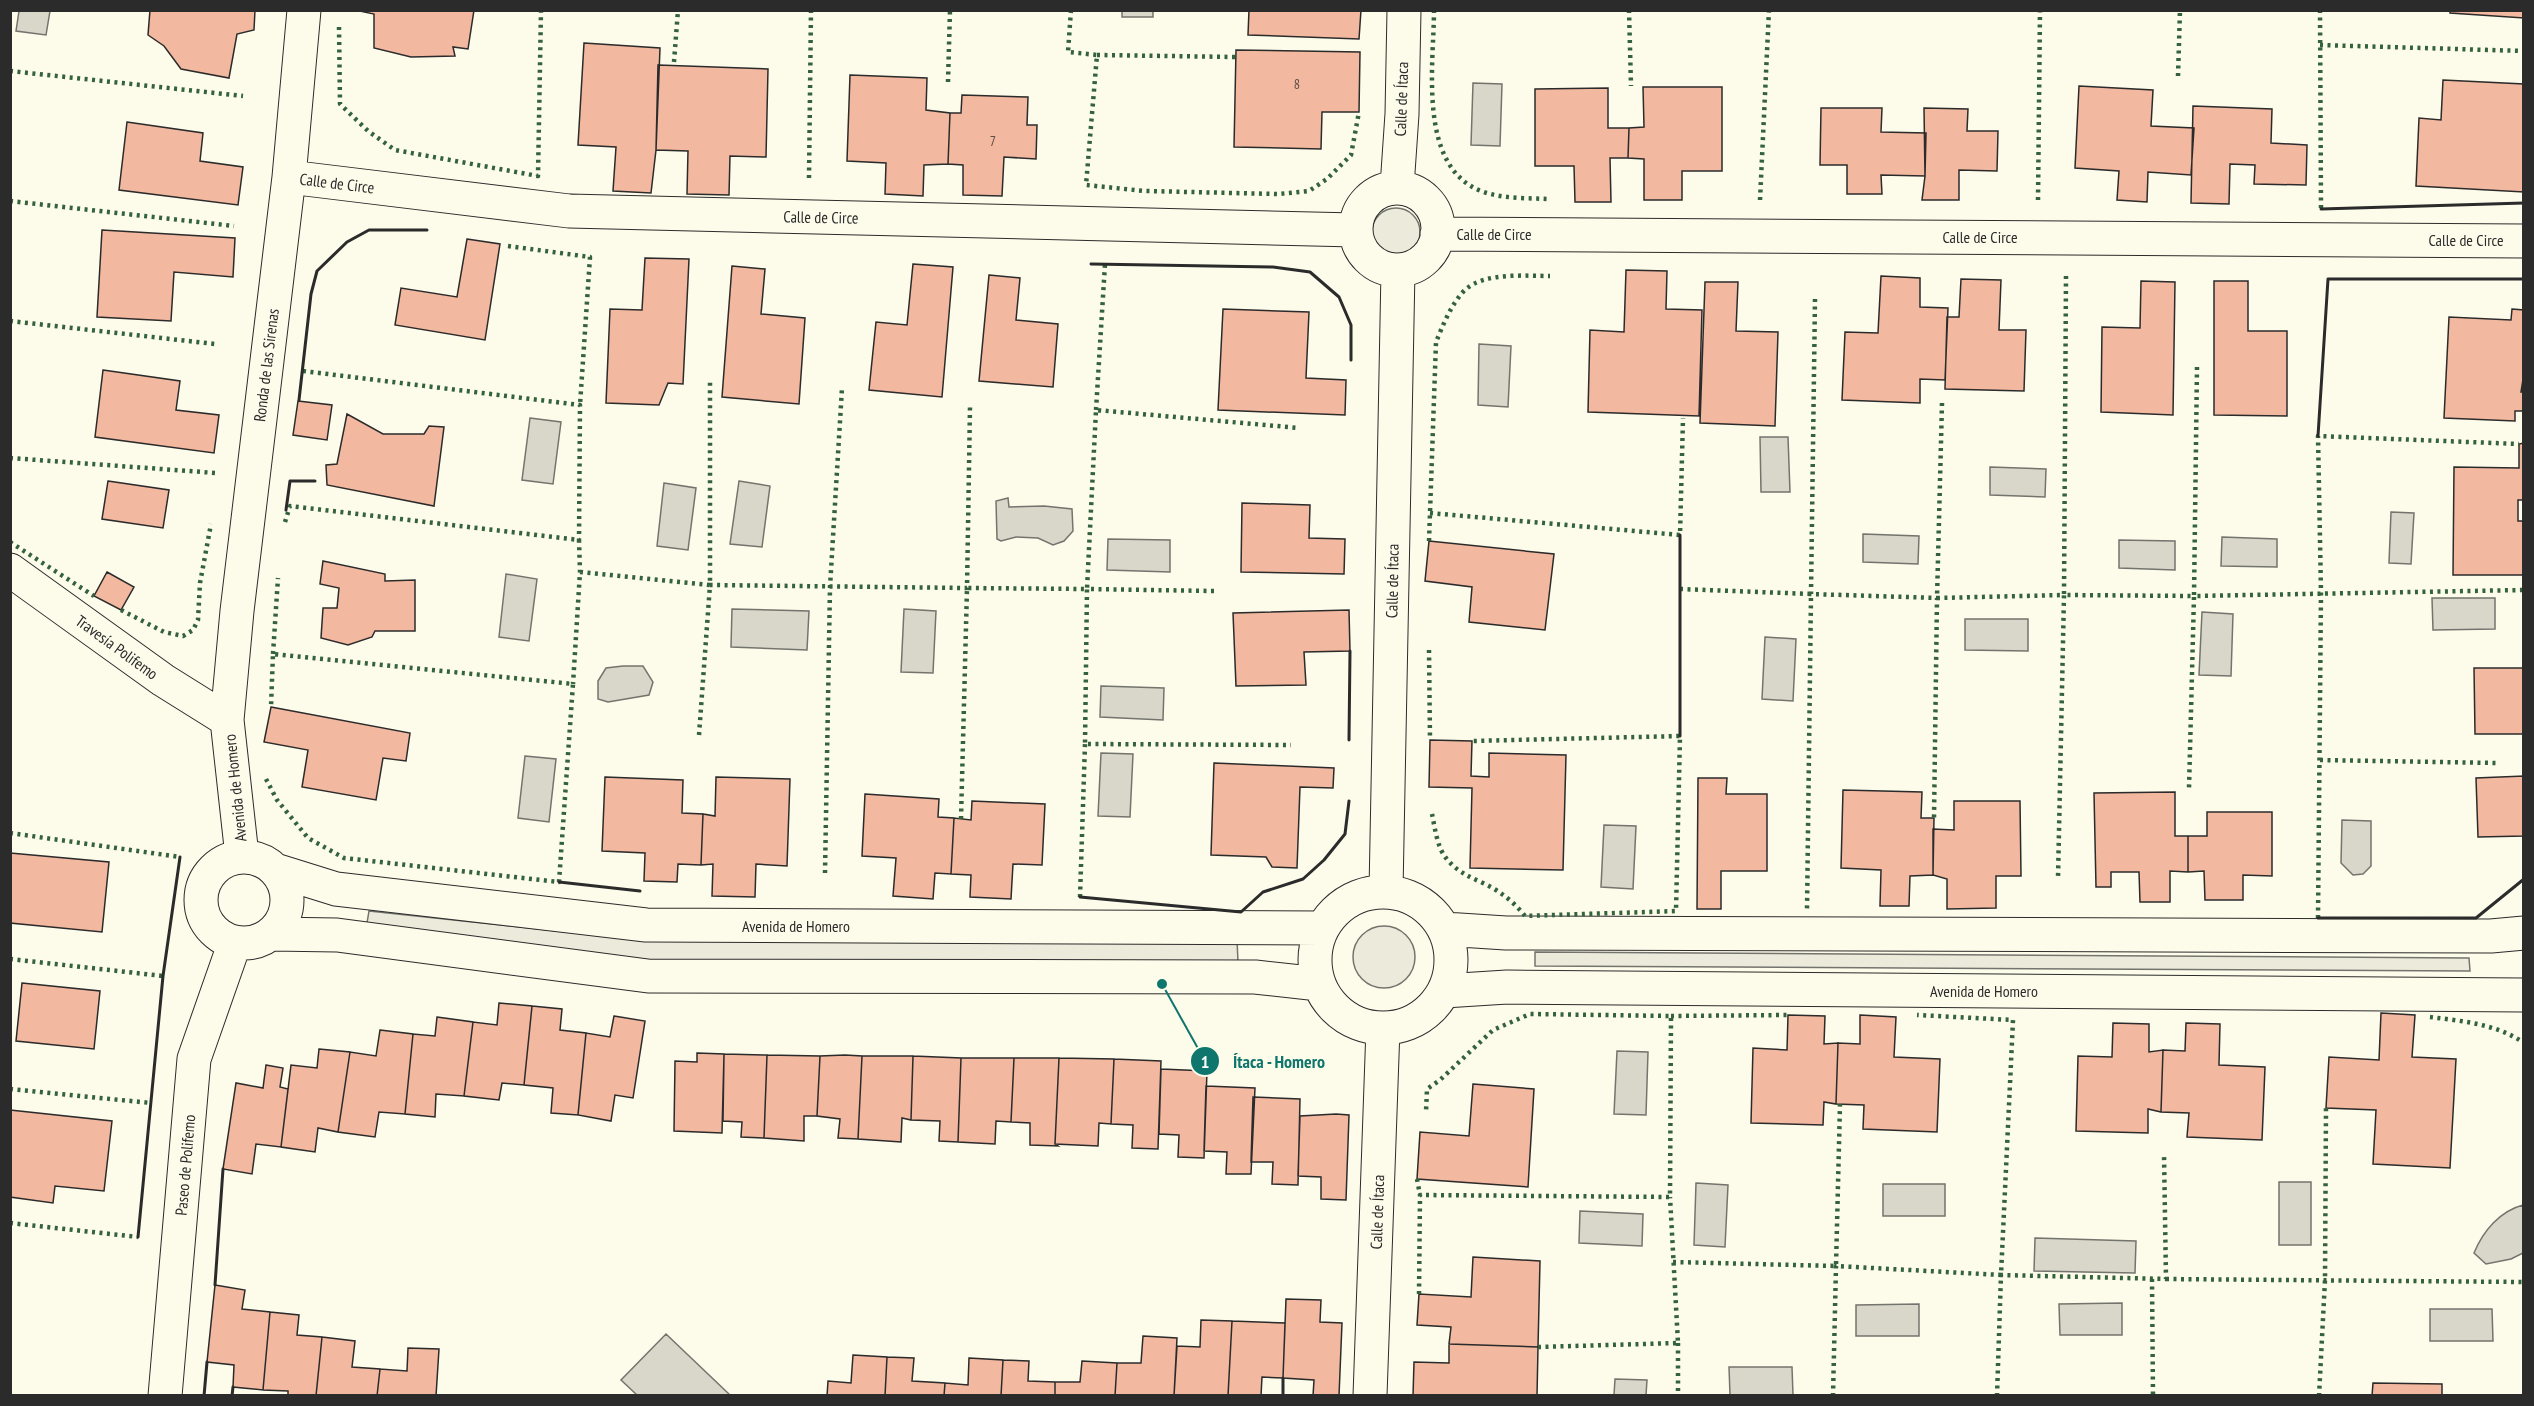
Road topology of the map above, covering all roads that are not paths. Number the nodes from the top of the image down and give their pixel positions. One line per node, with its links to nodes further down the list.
1 (304, 10): 3 (street, Ronda de las Sirenas)
2 (1404, 10): 4 (street, Calle de Ítaca)
3 (289, 177): 5 (street, Calle de Circe); 10 (street, Ronda de las Sirenas)
4 (1397, 187): 5 (street); 6 (street)
5 (1355, 230): 8 (street)
6 (1437, 234): 7 (street, Calle de Circe); 8 (street)
7 (2523, 241)
8 (1398, 270): 13 (street, Calle de Ítaca)
9 (10, 570): 10 (street, Travesía Polifemo)
10 (227, 720): 11 (street, Avenida de Homero)
11 (242, 856): 12 (street); 18 (street)
12 (275, 870): 14 (street, Avenida de Homero); 17 (street)
13 (1386, 891): 14 (street); 15 (street)
14 (1321, 928): 19 (street)
15 (1444, 929): 16 (street); 20 (street)
16 (2523, 933)
17 (271, 934): 18 (street); 19 (street)
18 (236, 942): 23 (street, Paseo de Polifemo)
19 (1318, 984): 22 (street)
20 (1444, 991): 21 (street, Avenida de Homero); 22 (street)
21 (2523, 994)
22 (1383, 1028): 24 (street, Calle de Ítaca)
23 (165, 1395)
24 (1370, 1395)

